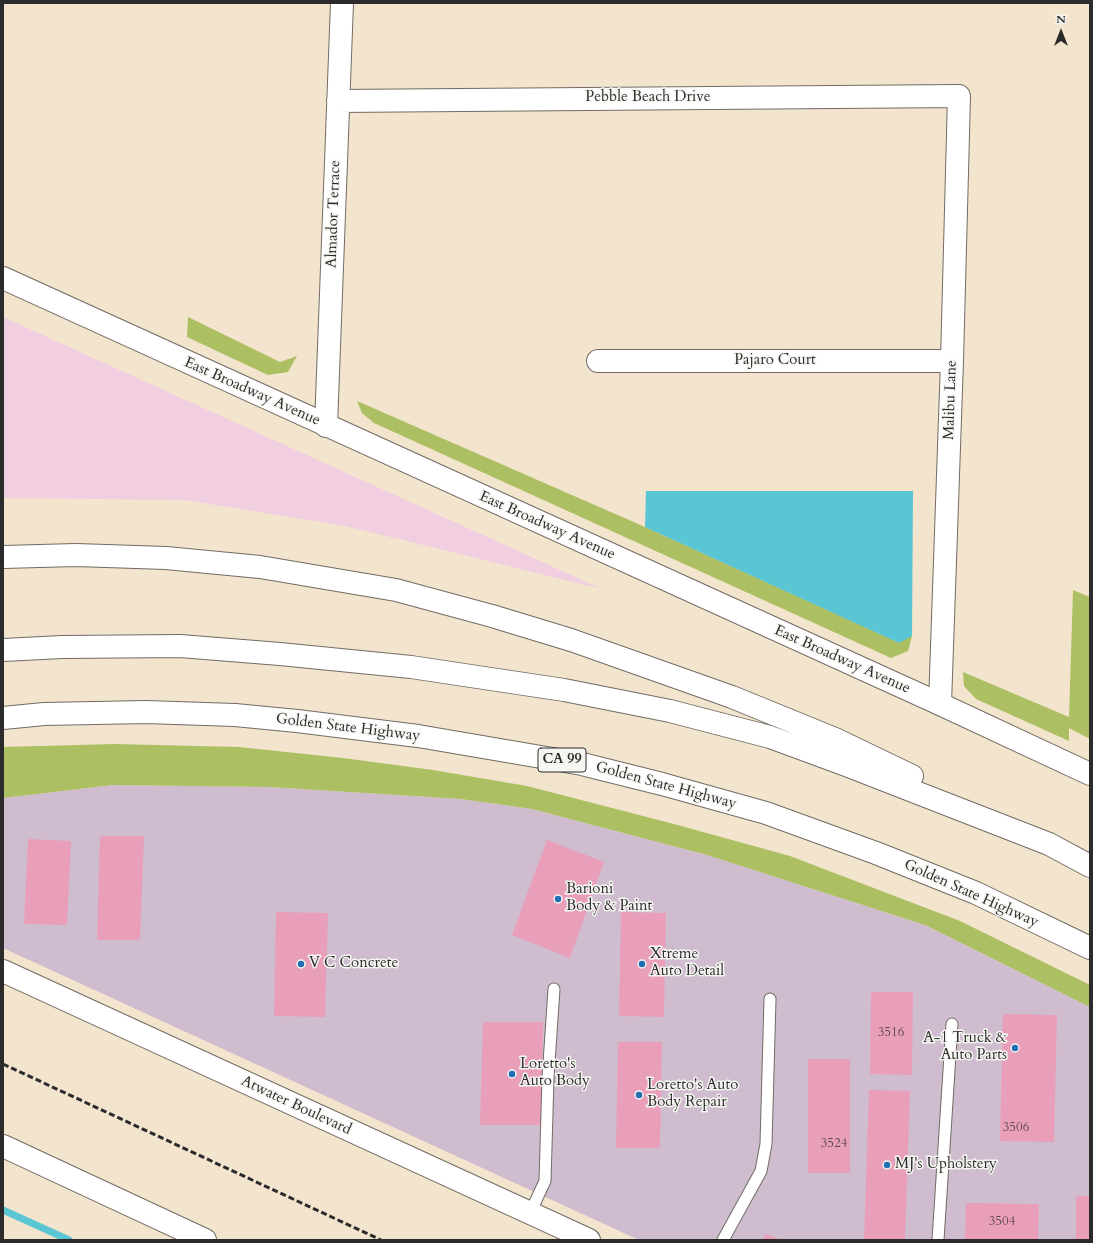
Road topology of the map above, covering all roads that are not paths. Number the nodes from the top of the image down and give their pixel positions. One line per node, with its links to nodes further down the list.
1 (342, 3): 3 (main road, Almador Terrace)
2 (959, 96): 3 (main road, Pebble Beach Drive); 6 (main road, Malibu Lane)
3 (338, 101): 7 (main road, Almador Terrace)
4 (3, 278): 7 (main road, East Broadway Avenue)
5 (598, 361): 6 (main road, Pajaro Court)
6 (952, 361): 10 (main road, Malibu Lane)
7 (326, 426): 10 (main road, East Broadway Avenue)
8 (3, 556): 13 (main road)
9 (3, 650): 13 (main road)
10 (940, 704): 12 (main road, East Broadway Avenue)
11 (3, 718): 15 (main road, Golden State Highway / CA 99)
12 (1090, 774)
13 (1050, 844): 14 (main road)
14 (1090, 866)
15 (1090, 948)
16 (3, 971): 21 (main road, Atwater Boulevard)
17 (554, 989): 21 (lane)
18 (770, 999): 24 (lane)
19 (952, 1024): 25 (lane)
20 (3, 1146): 22 (main road)
21 (530, 1213): 23 (main road, Atwater Boulevard)
22 (204, 1240)
23 (589, 1240)
24 (723, 1240)
25 (938, 1240)

